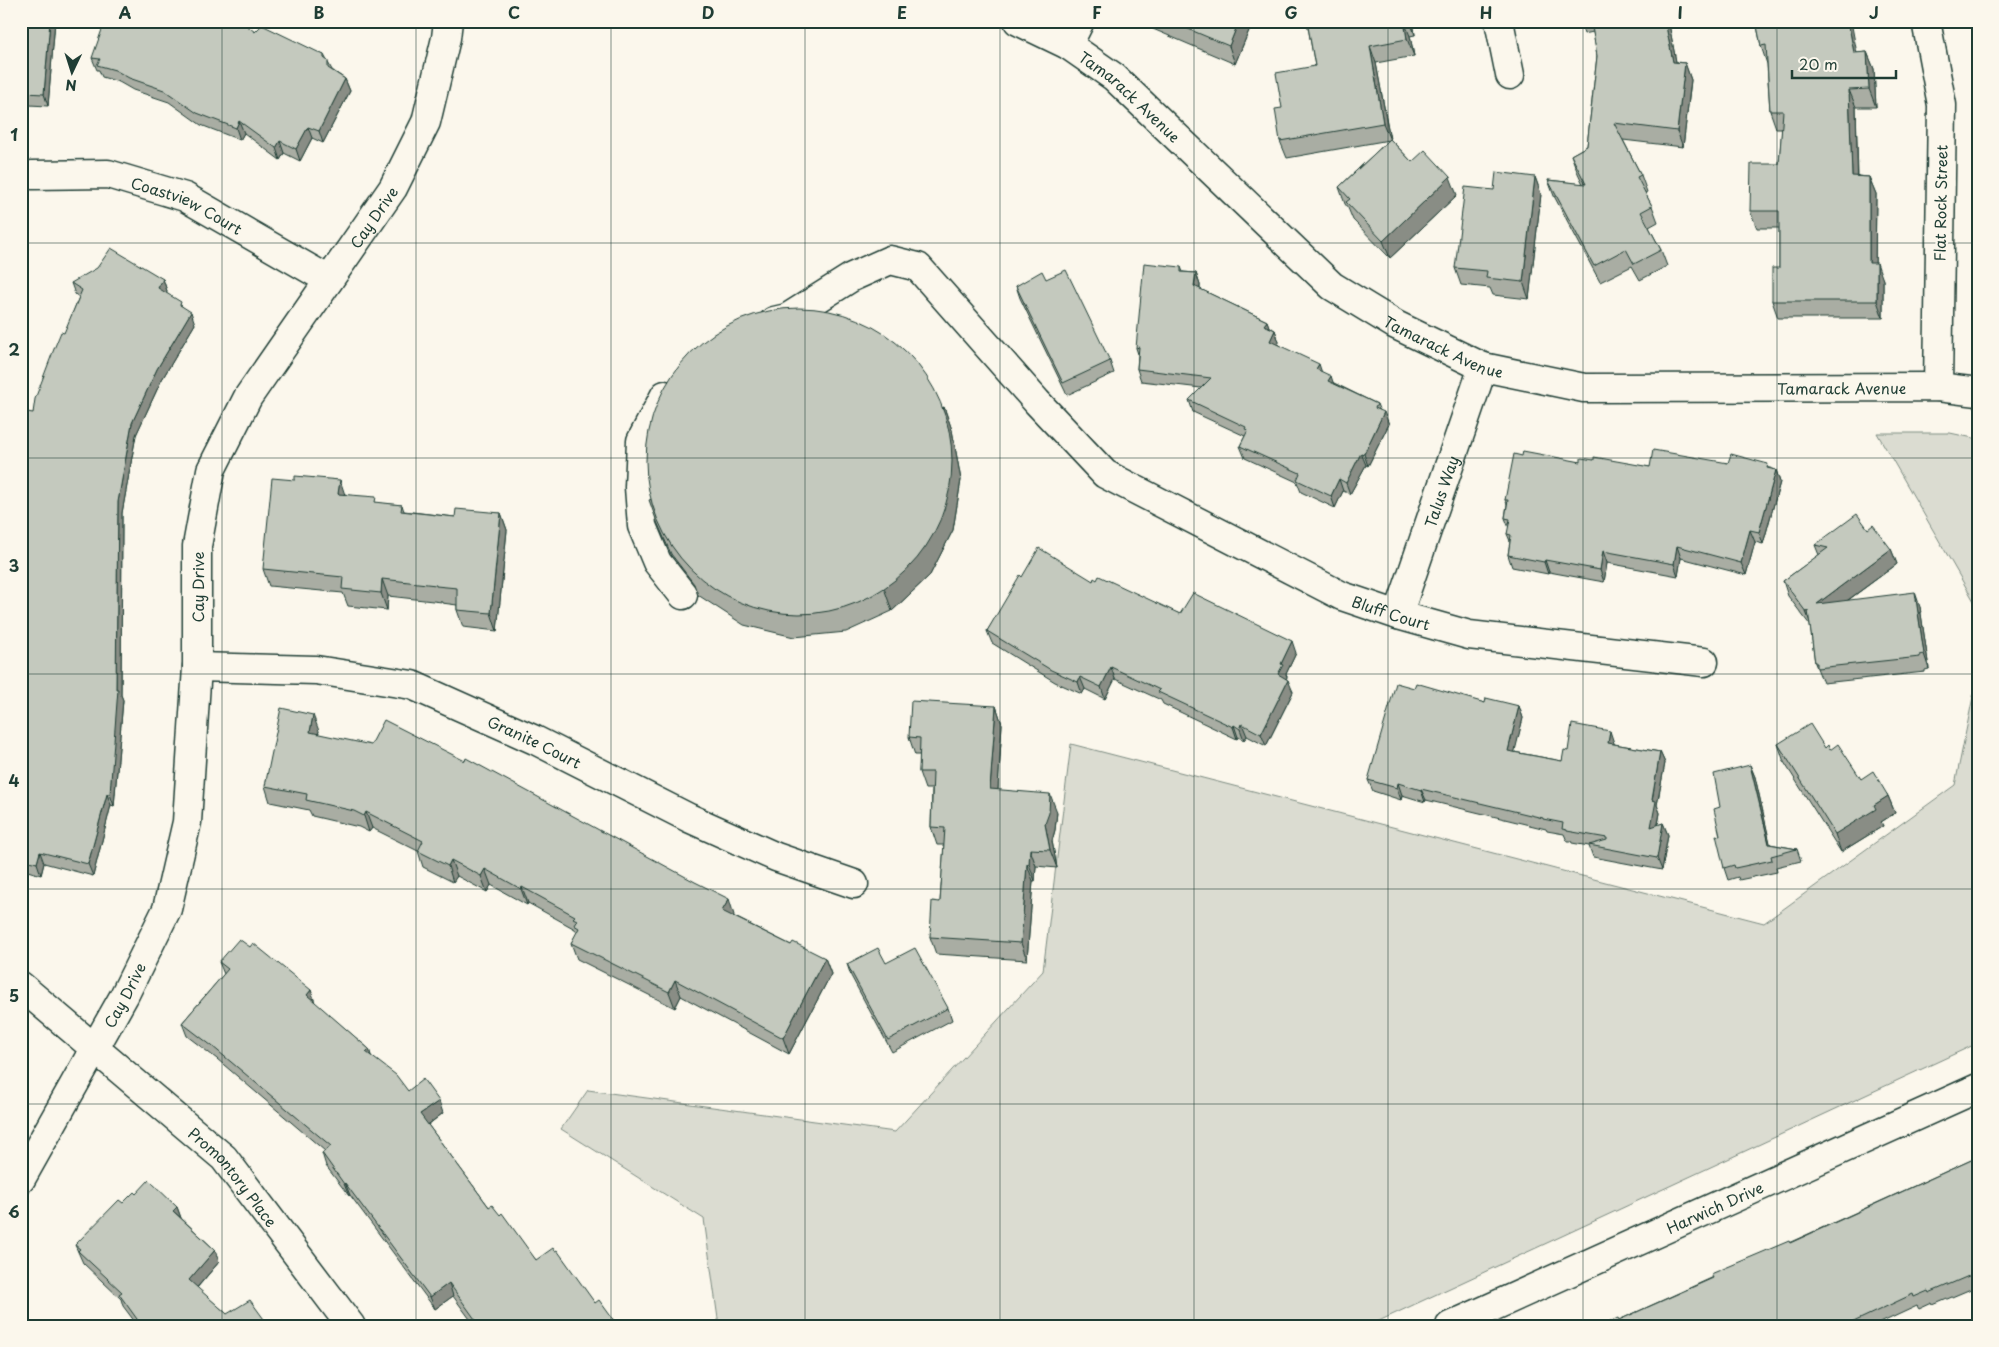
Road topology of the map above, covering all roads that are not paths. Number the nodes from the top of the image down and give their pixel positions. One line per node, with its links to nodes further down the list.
1 (448, 21): 8 (street, Cay Drive)
2 (1018, 21): 5 (street, Tamarack Avenue)
3 (1498, 21): 6 (street)
4 (1926, 21): 12 (street, Flat Rock Street)
5 (1074, 33): 10 (street, Tamarack Avenue)
6 (1510, 75)
7 (32, 175): 8 (street, Coastview Court)
8 (329, 280): 17 (street, Cay Drive)
9 (748, 326): 15 (street, Bluff Court)
10 (1483, 367): 12 (street, Tamarack Avenue); 15 (street, Talus Way)
11 (678, 378): 14 (street)
12 (1938, 387): 13 (street, Tamarack Avenue)
13 (1978, 392)
14 (683, 595)
15 (1398, 615): 16 (street, Bluff Court)
16 (1704, 662)
17 (197, 667): 18 (street, Granite Court); 20 (street, Cay Drive)
18 (854, 884)
19 (21, 986): 20 (street, Promontory Place)
20 (95, 1047): 22 (street, Cay Drive); 23 (street, Promontory Place)
21 (1978, 1088): 24 (street, Harwich Drive)
22 (21, 1179)
23 (351, 1326)
24 (1450, 1326)

